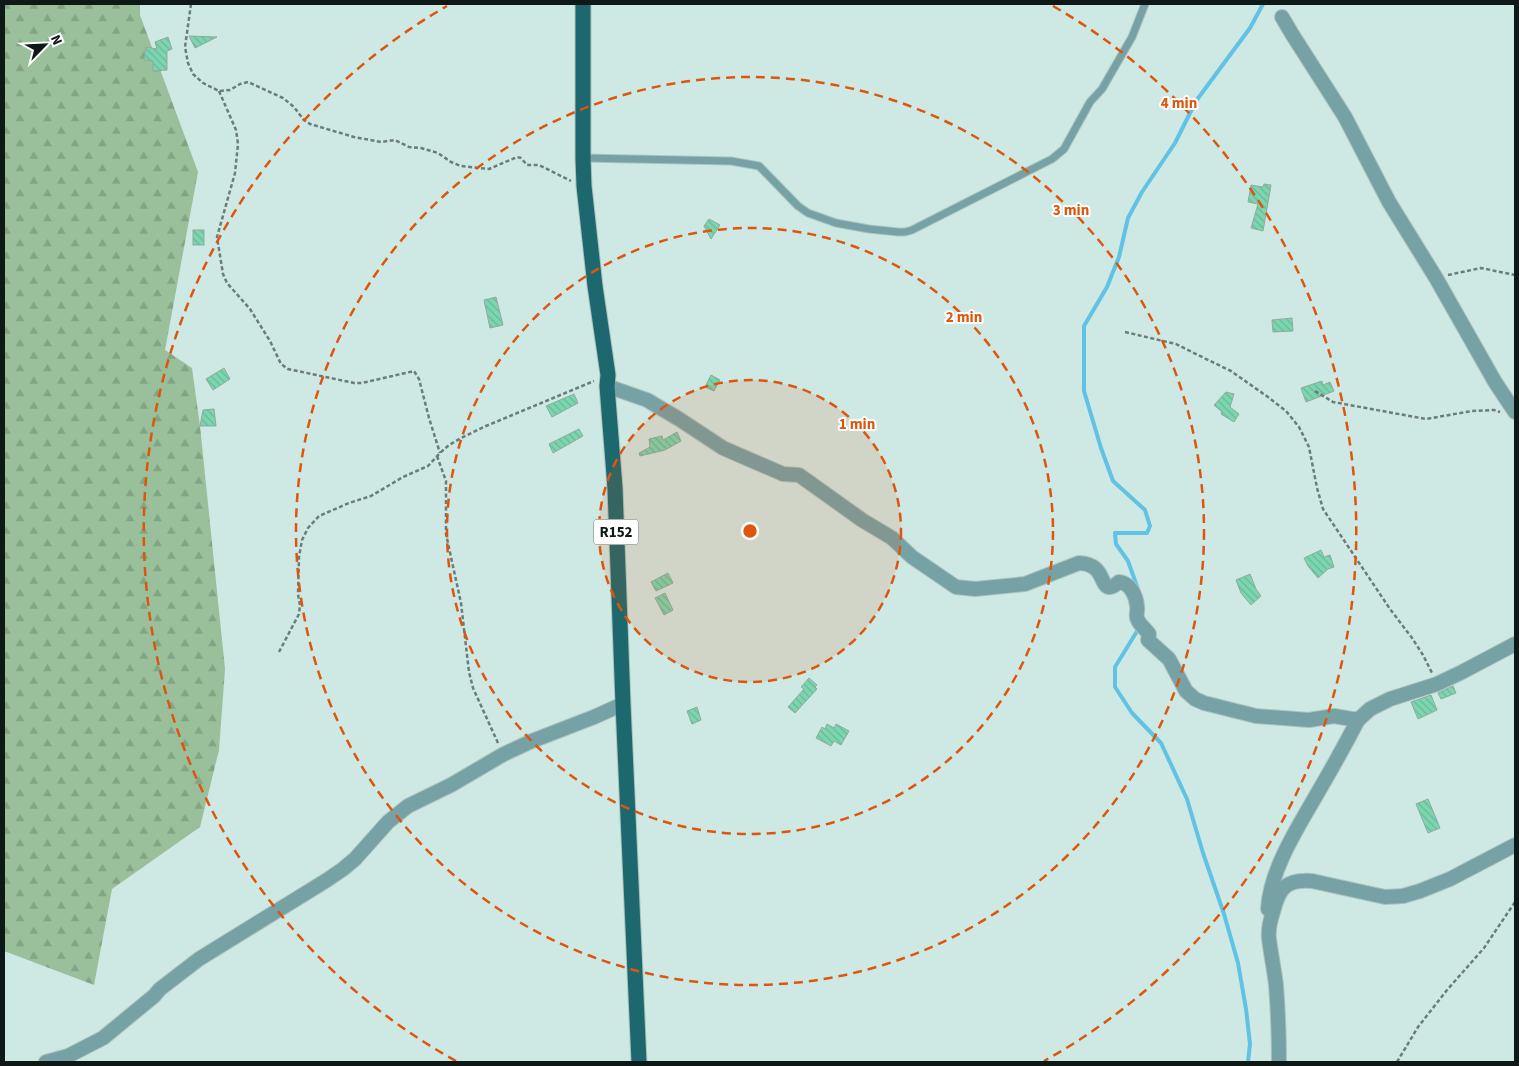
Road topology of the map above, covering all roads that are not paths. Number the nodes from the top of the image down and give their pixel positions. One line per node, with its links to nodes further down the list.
1 (583, 4): 4 (main road, R152)
2 (1145, 4): 4 (lane)
3 (1282, 17): 6 (street)
4 (582, 158): 5 (main road, R152)
5 (607, 381): 8 (main road, R152); 9 (street)
6 (1508, 412)
7 (1515, 644): 9 (street)
8 (623, 704): 12 (street); 13 (main road, R152)
9 (1358, 720): 11 (street)
10 (1515, 845): 11 (street)
11 (1270, 923): 14 (street)
12 (46, 1062)
13 (639, 1062)
14 (1280, 1062)

